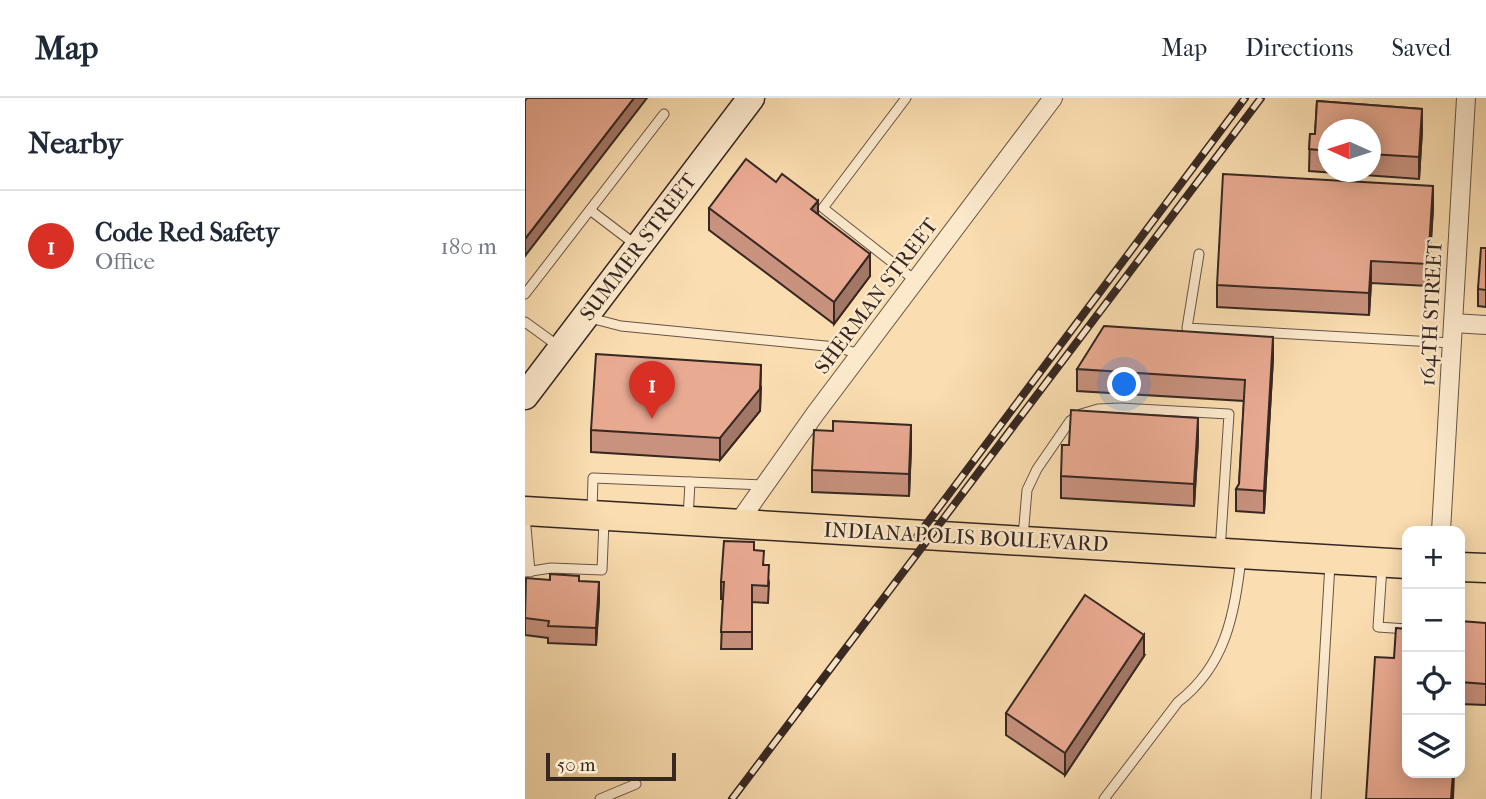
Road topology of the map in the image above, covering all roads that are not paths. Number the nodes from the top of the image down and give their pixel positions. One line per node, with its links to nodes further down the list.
1 (751, 98): 7 (street, SUMMER STREET)
2 (906, 98): 9 (lane)
3 (1053, 98): 9 (street, SHERMAN STREET)
4 (1466, 98): 13 (street, 164TH STREET)
5 (664, 114): 6 (lane)
6 (590, 210): 7 (lane); 10 (lane)
7 (638, 247): 11 (street, SUMMER STREET)
8 (1199, 254): 15 (lane)
9 (916, 281): 17 (street, SHERMAN STREET)
10 (525, 294)
11 (585, 317): 16 (street, SUMMER STREET); 17 (lane)
12 (525, 322): 16 (lane)
13 (1453, 323): 14 (street); 15 (street, 164TH STREET)
14 (1486, 325)
15 (1452, 343): 26 (street, 164TH STREET)
16 (561, 348): 18 (street, SUMMER STREET)
17 (861, 354): 20 (street, SHERMAN STREET)
18 (525, 396)
19 (690, 482): 20 (lane); 22 (lane); 24 (lane)
20 (765, 485): 25 (street, SHERMAN STREET)
21 (525, 511): 22 (main road, INDIANAPOLIS BOULEVARD)
22 (598, 515): 24 (main road, INDIANAPOLIS BOULEVARD); 33 (lane)
23 (525, 516): 33 (lane)
24 (688, 520): 25 (main road, INDIANAPOLIS BOULEVARD)
25 (738, 523): 27 (main road, INDIANAPOLIS BOULEVARD)
26 (1441, 526)
27 (1023, 541): 28 (main road, INDIANAPOLIS BOULEVARD); 28 (lane)
28 (1231, 553): 29 (main road, INDIANAPOLIS BOULEVARD); 37 (lane)
29 (1330, 559): 30 (main road, INDIANAPOLIS BOULEVARD); 38 (lane)
30 (1395, 563): 34 (lane)
31 (1465, 567): 32 (main road)
32 (1486, 568)
33 (527, 572)
34 (1402, 629)
35 (636, 784): 36 (lane)
36 (600, 799)
37 (1104, 799)
38 (1316, 799)

